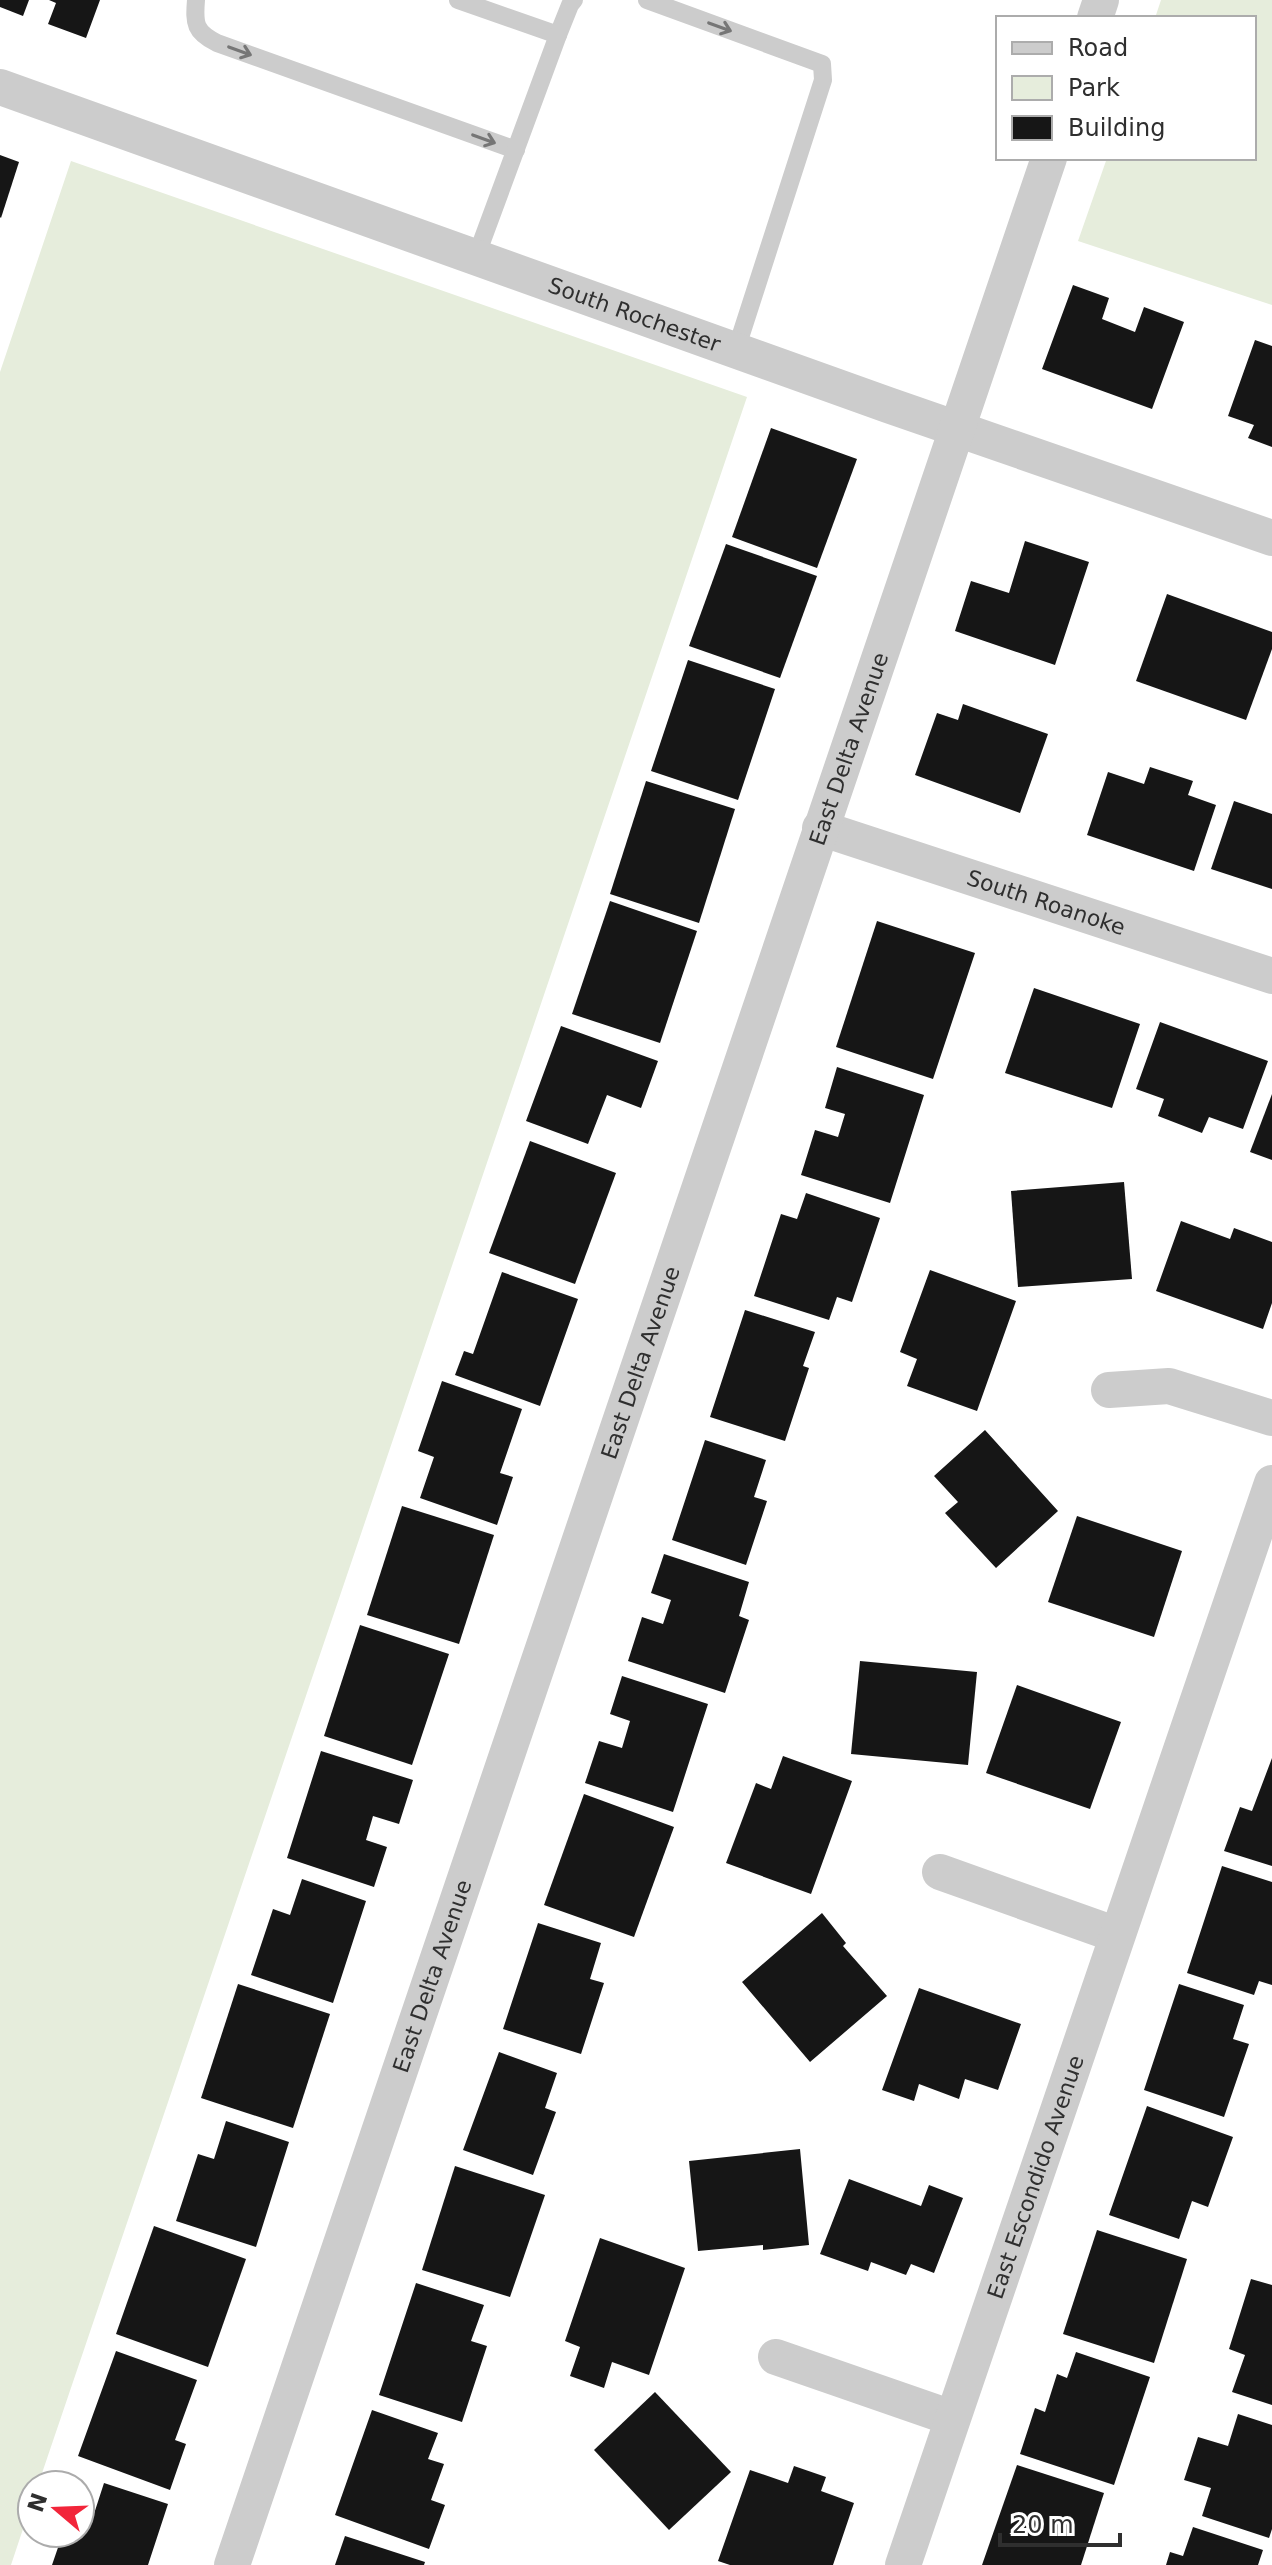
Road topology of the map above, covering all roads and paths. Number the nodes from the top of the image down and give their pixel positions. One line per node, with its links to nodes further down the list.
1 (196, 0): 7 (lane, one-way to 7)
2 (458, 0): 5 (lane)
3 (574, 0): 5 (lane)
4 (647, 0): 10 (lane, one-way to 10)
5 (558, 35): 7 (lane)
6 (0, 87): 9 (street, South Rochester)
7 (516, 150): 9 (lane)
8 (1048, 160): 11 (street, East Delta Avenue)
9 (476, 257): 10 (street, South Rochester)
10 (736, 350): 11 (street, South Rochester)
11 (958, 429): 12 (street, South Rochester); 13 (street, East Delta Avenue)
12 (1272, 538)
13 (820, 828): 14 (street, South Roanoke); 22 (street, East Delta Avenue)
14 (1272, 976)
15 (1109, 1390): 16 (street)
16 (1272, 1418)
17 (1272, 1483): 19 (street, East Escondido Avenue)
18 (940, 1872): 19 (street)
19 (1117, 1935): 21 (street, East Escondido Avenue)
20 (776, 2357): 21 (street)
21 (952, 2418): 23 (street, East Escondido Avenue)
22 (232, 2565)
23 (903, 2565)

